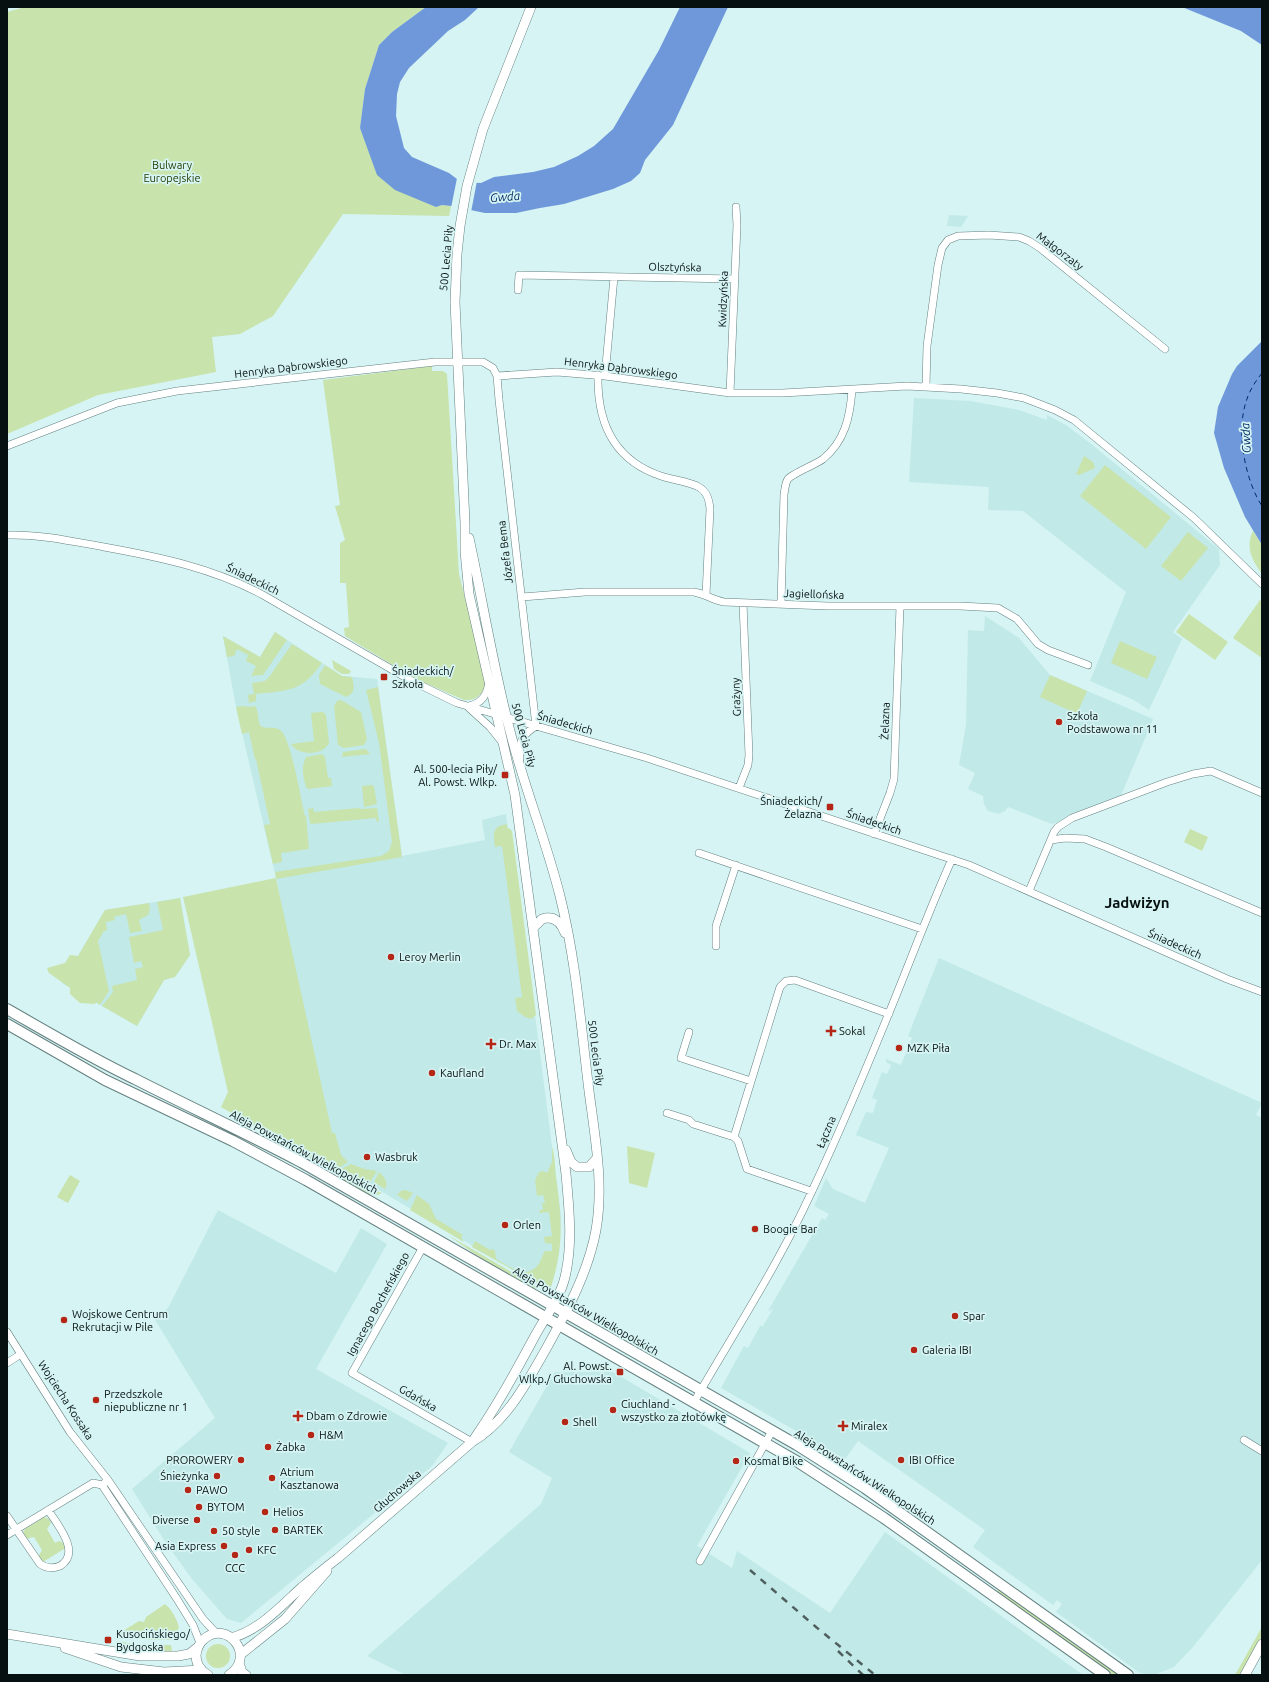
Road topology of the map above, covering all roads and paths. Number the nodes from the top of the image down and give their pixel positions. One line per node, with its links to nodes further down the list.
1 (531, 7): 7 (street, 500 Lecia Piły)
2 (736, 206): 4 (street, Kwidzyńska)
3 (614, 277): 4 (street, Olsztyńska); 5 (street, Olsztyńska); 8 (street)
4 (735, 279): 12 (street, Kwidzyńska)
5 (518, 290)
6 (1165, 349): 10 (street, Małgorzaty)
7 (457, 362): 9 (street, Henryka Dąbrowskiego); 13 (street, Henryka Dąbrowskiego); 14 (street, 500 Lecia Piły)
8 (602, 375): 9 (street, Henryka Dąbrowskiego); 12 (street, Henryka Dąbrowskiego); 17 (street)
9 (497, 376): 18 (street, Józefa Bema)
10 (926, 386): 11 (street, Henryka Dąbrowskiego); 16 (street, Henryka Dąbrowskiego)
11 (852, 390): 12 (street, Henryka Dąbrowskiego); 20 (street)
12 (730, 393)
13 (7, 446)
14 (465, 523): 23 (street, 500 Lecia Piły); 25 (street, 500 Lecia Piły)
15 (7, 535): 24 (street, Śniadeckich)
16 (1262, 584)
17 (706, 595): 18 (street, Jagiellońska); 19 (street, Jagiellońska)
18 (522, 597): 26 (street, Józefa Bema)
19 (743, 603): 20 (street, Jagiellońska); 29 (street, Grażyny)
20 (781, 604): 21 (street, Jagiellońska)
21 (900, 606): 22 (street, Jagiellońska); 31 (street, Żelazna)
22 (1088, 665)
23 (489, 680): 24 (street); 25 (street, 500 Lecia Piły)
24 (467, 706): 25 (street, Śniadeckich); 27 (street, Śniadeckich)
25 (502, 716): 26 (street, Śniadeckich); 27 (street, 500 Lecia Piły); 28 (street, 500 Lecia Piły)
26 (536, 726): 28 (street); 29 (street, Śniadeckich)
27 (505, 746): 38 (street, 500 Lecia Piły)
28 (523, 778): 41 (street, 500 Lecia Piły)
29 (739, 788): 31 (street, Śniadeckich)
30 (1262, 794): 32 (street)
31 (874, 834): 34 (street, Śniadeckich)
32 (1050, 840): 36 (street); 37 (street)
33 (699, 853): 35 (street)
34 (952, 859): 36 (street, Śniadeckich); 39 (street, Łączna)
35 (736, 864): 39 (street); 40 (street)
36 (1029, 891): 42 (street, Śniadeckich)
37 (1262, 913)
38 (533, 928): 41 (street, 500 Lecia Piły); 49 (street, 500 Lecia Piły)
39 (922, 928): 44 (street, Łączna)
40 (716, 946)
41 (571, 951): 51 (street, 500 Lecia Piły)
42 (1262, 992)
43 (7, 1009): 54 (main road, Aleja Powstańców Wielkopolskich)
44 (888, 1014): 47 (street); 52 (street, Łączna)
45 (7, 1024): 53 (main road, Aleja Powstańców Wielkopolskich)
46 (689, 1032): 47 (street)
47 (751, 1081): 50 (street)
48 (667, 1113): 50 (street)
49 (560, 1134): 51 (street, 500 Lecia Piły); 54 (street, 500 Lecia Piły)
50 (734, 1136): 52 (street)
51 (597, 1158): 55 (street, 500 Lecia Piły)
52 (811, 1191): 62 (street, Łączna)
53 (423, 1247): 56 (main road, Aleja Powstańców Wielkopolskich); 61 (street, Ignacego Bocheńskiego)
54 (553, 1305): 55 (main road, Aleja Powstańców Wielkopolskich); 56 (street, 500 Lecia Piły)
55 (566, 1312): 57 (street, 500 Lecia Piły); 62 (main road, Aleja Powstańców Wielkopolskich)
56 (546, 1318): 57 (main road, Aleja Powstańców Wielkopolskich); 66 (street, Głuchowska)
57 (559, 1324): 63 (main road, Aleja Powstańców Wielkopolskich); 66 (street, Głuchowska)
58 (7, 1332): 59 (street, Wojciecha Kossaka)
59 (21, 1354): 60 (street); 69 (street, Wojciecha Kossaka)
60 (7, 1363)
61 (352, 1373): 66 (street, Gdańska)
62 (701, 1390): 63 (street, Łączna); 64 (main road, Aleja Powstańców Wielkopolskich)
63 (694, 1402): 67 (main road, Aleja Powstańców Wielkopolskich)
64 (772, 1431): 67 (street); 87 (main road, Aleja Powstańców Wielkopolskich)
65 (1244, 1440): 68 (street)
66 (472, 1442): 74 (street, Głuchowska)
67 (765, 1442): 75 (street); 86 (main road, Aleja Powstańców Wielkopolskich)
68 (1262, 1450)
69 (105, 1483): 70 (street); 76 (street, Wojciecha Kossaka); 81 (street, Wojciecha Kossaka)
70 (48, 1510): 72 (street); 72 (street)
71 (7, 1516): 72 (street)
72 (16, 1530): 73 (street)
73 (7, 1535)
74 (338, 1558): 78 (street, Głuchowska); 82 (street, Głuchowska)
75 (700, 1560)
76 (216, 1633): 78 (street); 81 (street)
77 (7, 1634): 79 (street)
78 (231, 1638): 82 (street)
79 (45, 1640): 81 (street); 83 (street)
80 (1262, 1644): 88 (street)
81 (199, 1645): 83 (street)
82 (240, 1659): 84 (street, Głuchowska); 85 (street)
83 (205, 1672)
84 (229, 1675)
85 (246, 1675)
86 (1105, 1675)
87 (1128, 1675)
88 (1245, 1675)

